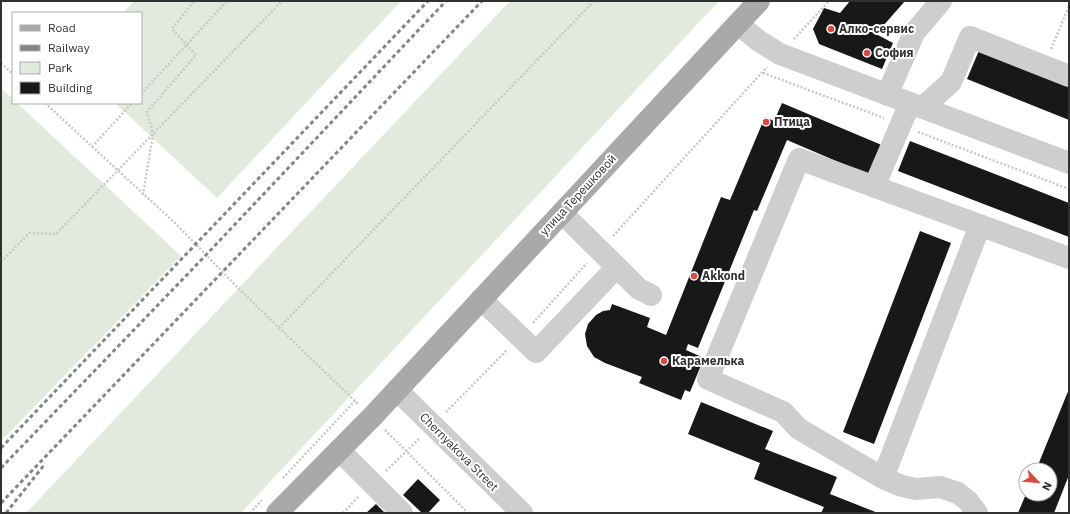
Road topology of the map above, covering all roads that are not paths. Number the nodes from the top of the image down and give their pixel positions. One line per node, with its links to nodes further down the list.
1 (759, 1): 3 (main road, улица Терешковой)
2 (941, 1): 5 (street)
3 (738, 24): 5 (street); 9 (main road, улица Терешковой)
4 (1069, 76): 6 (street)
5 (887, 95): 6 (street)
6 (916, 105): 7 (street); 8 (street)
7 (1069, 163)
8 (874, 187): 10 (street); 17 (street)
9 (562, 213): 12 (street); 14 (main road, улица Терешковой)
10 (980, 225): 11 (street); 17 (street)
11 (1069, 258)
12 (616, 268): 13 (street); 14 (street)
13 (652, 295)
14 (481, 299): 15 (main road, улица Терешковой)
15 (397, 390): 16 (main road, улица Терешковой); 20 (street, Chernyakova Street)
16 (339, 450): 18 (main road, улица Терешковой); 19 (street)
17 (883, 478): 21 (street)
18 (271, 505)
19 (402, 513)
20 (522, 513)
21 (977, 513)

